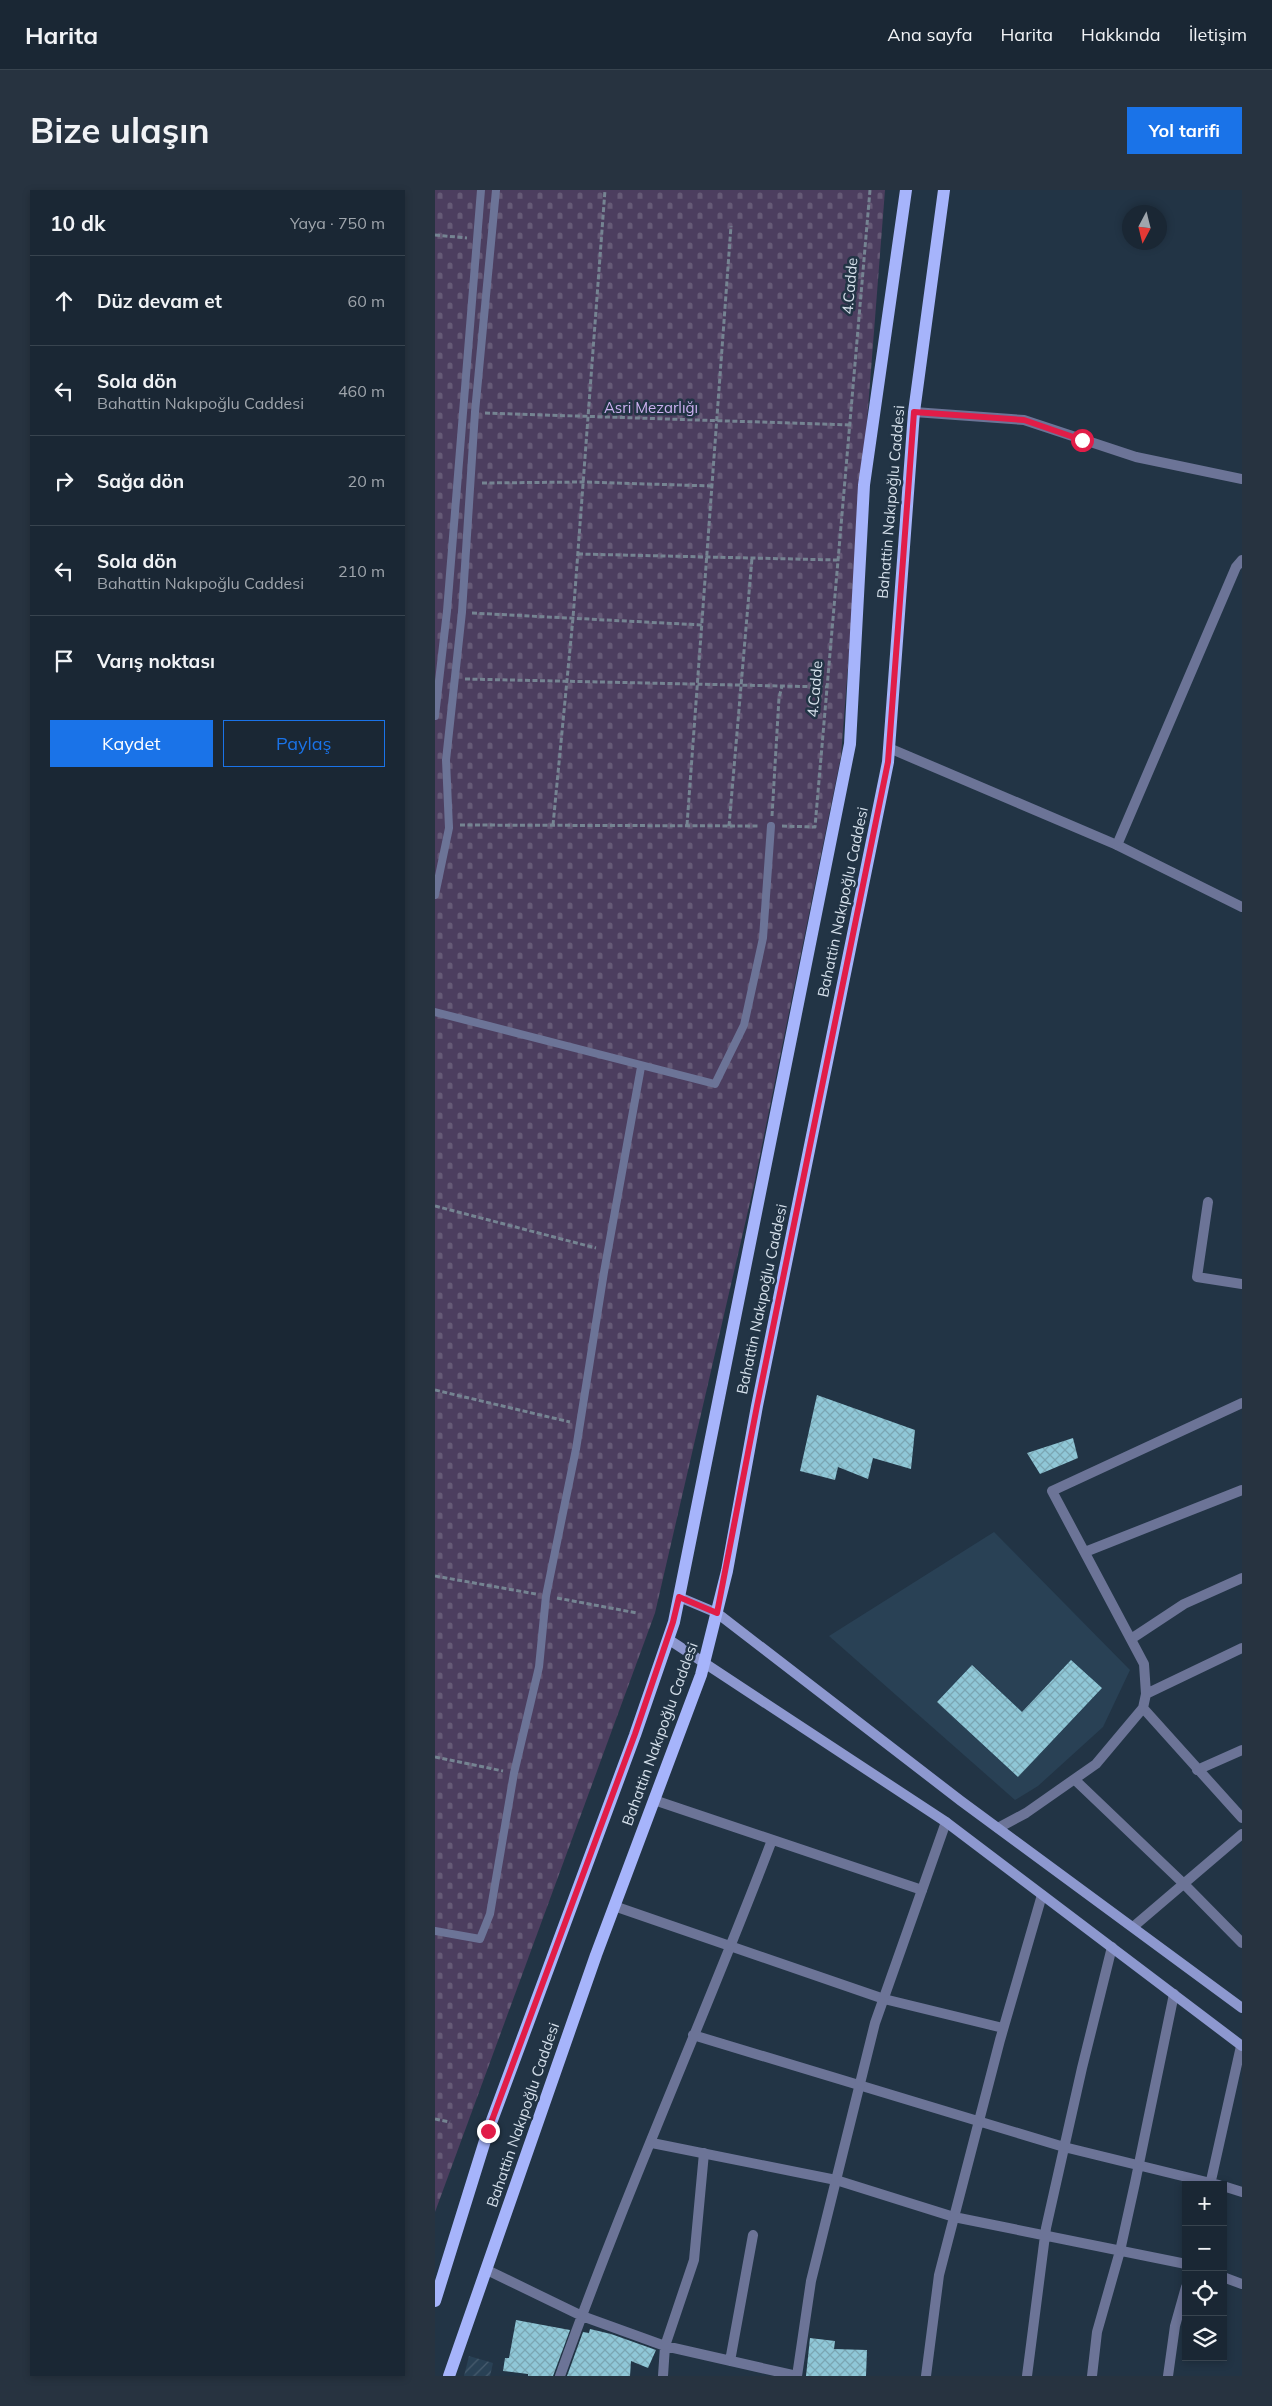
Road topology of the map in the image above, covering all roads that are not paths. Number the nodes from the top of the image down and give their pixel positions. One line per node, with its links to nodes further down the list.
1 (481, 190): 8 (lane)
2 (496, 190): 12 (lane)
3 (905, 190): 22 (main road, Bahattin Nakıpoğlu Caddesi)
4 (944, 190): 5 (main road, Bahattin Nakıpoğlu Caddesi)
5 (914, 412): 6 (street); 9 (main road, Bahattin Nakıpoğlu Caddesi)
6 (1242, 479)
7 (1242, 560): 11 (street)
8 (435, 716)
9 (889, 748): 11 (street); 23 (main road, Bahattin Nakıpoğlu Caddesi)
10 (771, 826): 15 (lane)
11 (1117, 845): 13 (street)
12 (435, 895)
13 (1242, 908)
14 (435, 1012): 15 (lane)
15 (641, 1066): 44 (lane)
16 (1208, 1202): 17 (street)
17 (1242, 1284)
18 (1242, 1403): 20 (street)
19 (1242, 1490): 20 (street)
20 (1085, 1552): 25 (street)
21 (1242, 1578): 25 (street)
22 (679, 1597): 23 (main road); 24 (main road, Bahattin Nakıpoğlu Caddesi)
23 (717, 1613): 27 (main road, Bahattin Nakıpoğlu Caddesi); 36 (main road)
24 (668, 1639): 27 (main road); 73 (main road, Bahattin Nakıpoğlu Caddesi)
25 (1131, 1639): 28 (street)
26 (1242, 1648): 28 (street)
27 (704, 1663): 33 (main road, Bahattin Nakıpoğlu Caddesi); 35 (main road)
28 (1146, 1694): 29 (street)
29 (1143, 1708): 31 (street); 32 (street)
30 (1242, 1750): 31 (street)
31 (1197, 1770): 34 (street)
32 (1075, 1780): 36 (street); 39 (street)
33 (654, 1800): 38 (street); 42 (main road, Bahattin Nakıpoğlu Caddesi)
34 (1242, 1818)
35 (946, 1822): 40 (street); 41 (main road)
36 (998, 1828): 43 (main road)
37 (1242, 1834): 39 (street)
38 (772, 1840): 40 (street); 46 (street)
39 (1183, 1884): 43 (street); 45 (street)
40 (922, 1890): 49 (street)
41 (1042, 1895): 47 (main road); 51 (street)
42 (614, 1906): 46 (street); 70 (main road, Bahattin Nakıpoğlu Caddesi)
43 (1133, 1927): 50 (main road)
44 (435, 1931)
45 (1242, 1944)
46 (732, 1946): 49 (street); 52 (street)
47 (1112, 1947): 48 (main road); 57 (street)
48 (1174, 1994): 53 (main road); 59 (street)
49 (884, 1999): 51 (street); 54 (street)
50 (1242, 2008)
51 (1003, 2028): 55 (street)
52 (693, 2035): 54 (street); 56 (street)
53 (1242, 2046): 62 (street)
54 (859, 2086): 55 (street); 60 (street)
55 (978, 2122): 57 (street); 65 (street)
56 (652, 2143): 58 (street); 75 (street)
57 (1065, 2147): 59 (street); 67 (street)
58 (704, 2153): 60 (street); 76 (street)
59 (1139, 2164): 61 (street); 68 (street)
60 (836, 2180): 65 (street); 81 (street)
61 (1202, 2181)
62 (1214, 2181)
63 (1227, 2187): 64 (street)
64 (1242, 2192)
65 (954, 2217): 67 (street); 82 (street)
66 (753, 2235): 77 (street)
67 (1045, 2235): 68 (street); 83 (street)
68 (1120, 2251): 69 (street); 84 (street)
69 (1182, 2263)
70 (487, 2270): 75 (street); 78 (main road, Bahattin Nakıpoğlu Caddesi)
71 (1227, 2278): 72 (street)
72 (1242, 2284)
73 (435, 2301)
74 (1182, 2301): 85 (street)
75 (582, 2316): 76 (street); 79 (street)
76 (665, 2346): 77 (street); 80 (street)
77 (730, 2361): 81 (street)
78 (449, 2376)
79 (560, 2376)
80 (663, 2376)
81 (797, 2376)
82 (926, 2376)
83 (1027, 2376)
84 (1092, 2376)
85 (1168, 2376)

